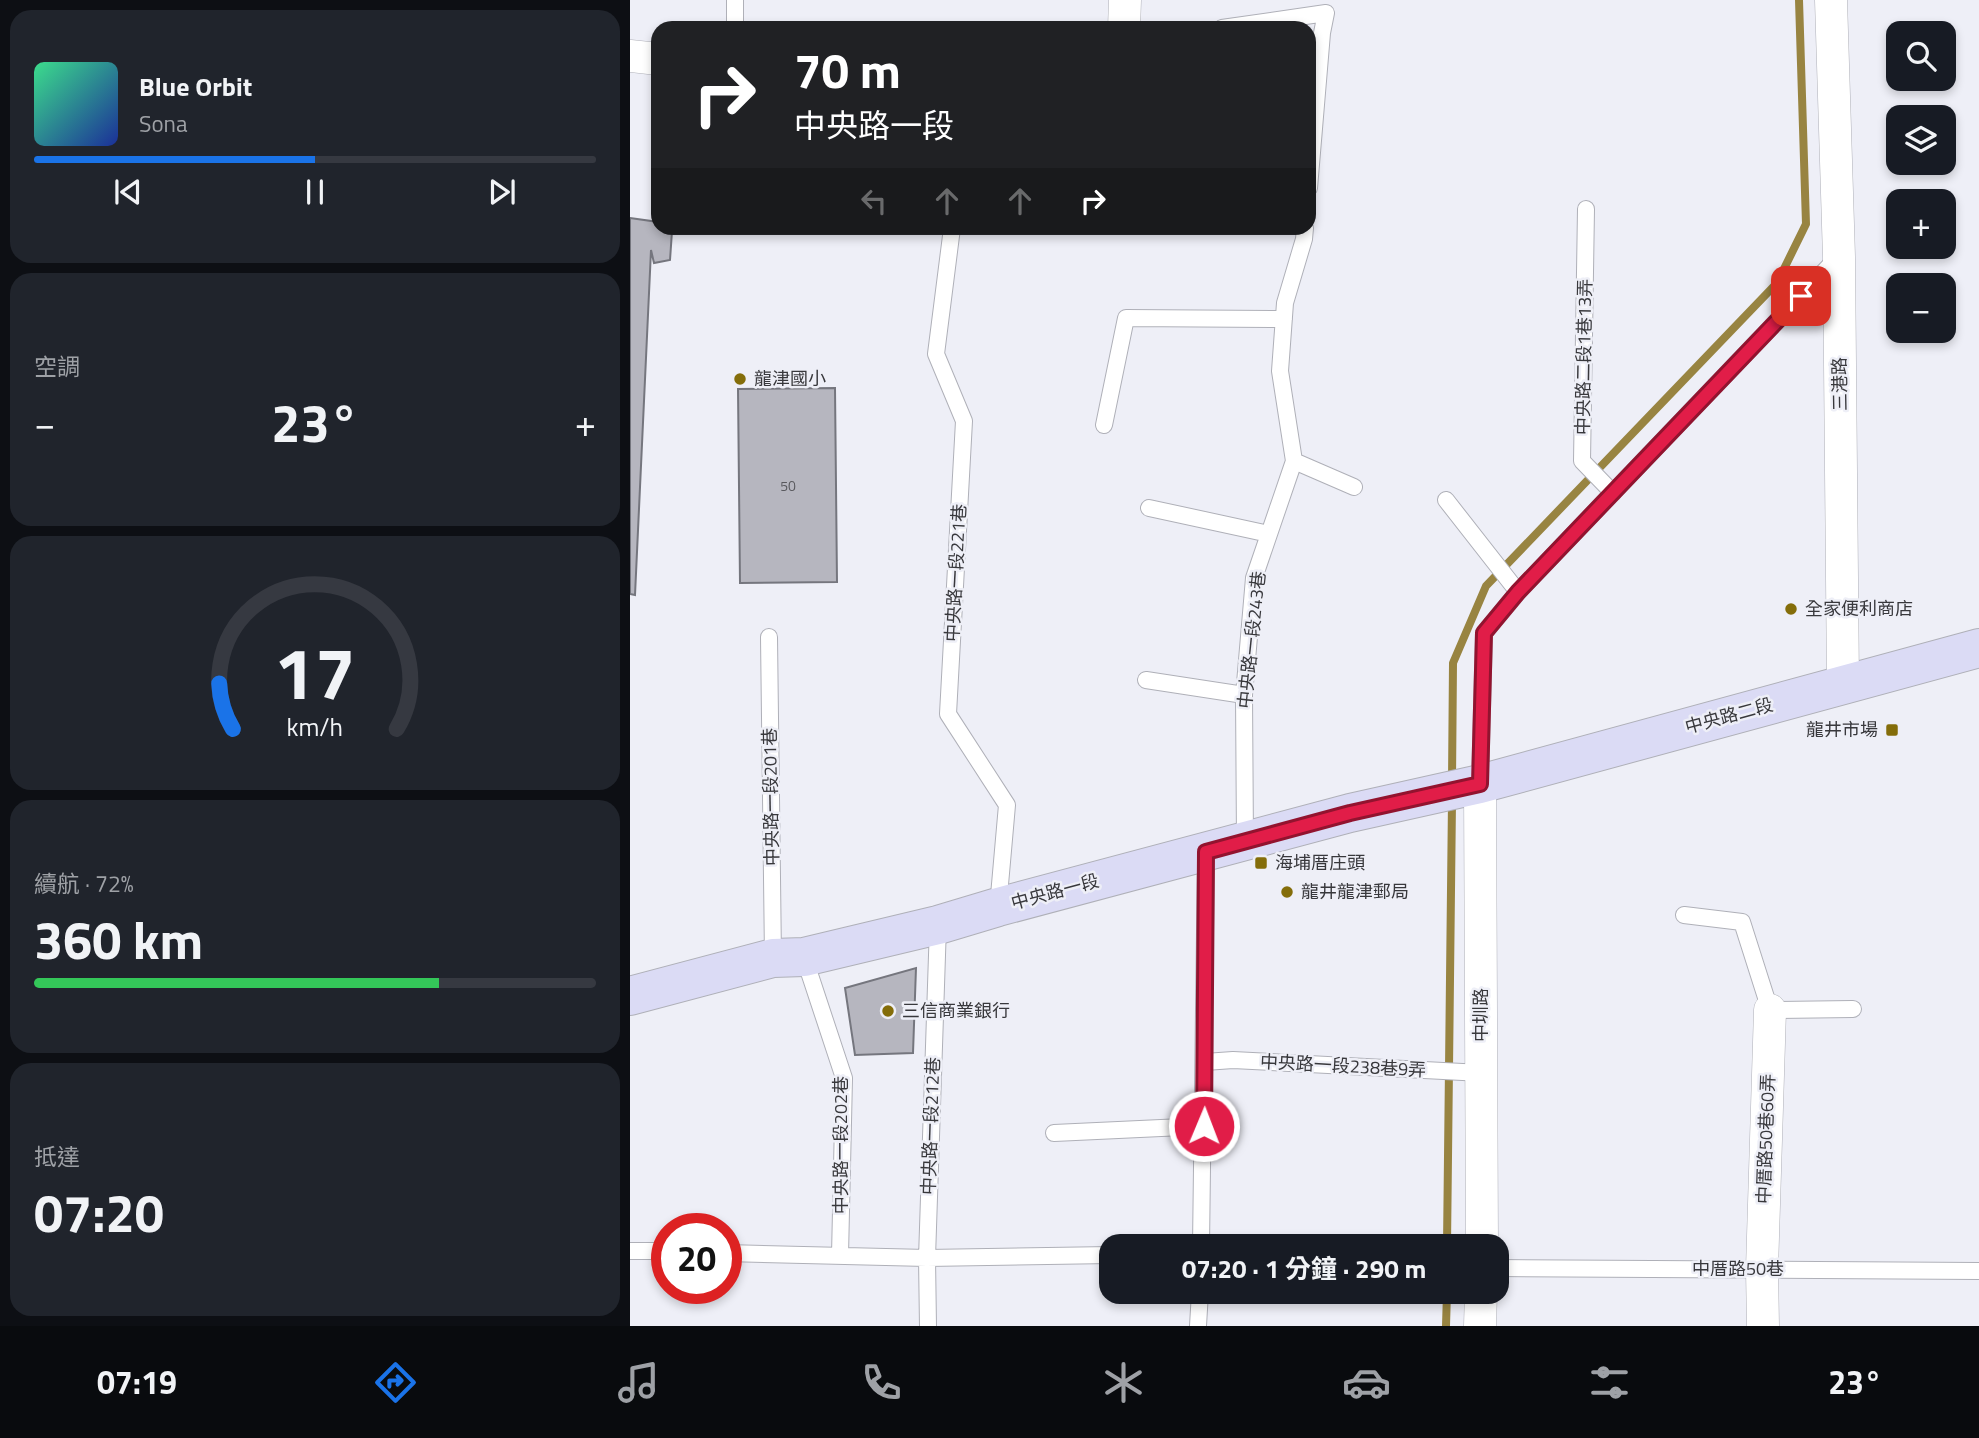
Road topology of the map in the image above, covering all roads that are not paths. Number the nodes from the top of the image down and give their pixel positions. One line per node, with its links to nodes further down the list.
1 (735, 0): 4 (lane)
2 (1125, 0): 5 (street)
3 (1830, 0): 13 (street, 三港路)
4 (735, 21)
5 (1124, 21)
6 (1271, 21): 9 (lane)
7 (630, 56): 8 (street)
8 (651, 58)
9 (1316, 116)
10 (1586, 209): 18 (lane, 中央路二段1巷13弄)
11 (950, 235): 31 (lane, 中央路一段221巷)
12 (1304, 235): 14 (lane, 中央路一段243巷)
13 (1839, 257): 18 (lane); 26 (street, 三港路)
14 (1284, 319): 15 (lane); 16 (lane, 中央路一段243巷)
15 (1104, 425)
16 (1294, 461): 17 (lane); 21 (lane, 中央路一段243巷)
17 (1354, 487)
18 (1613, 493): 22 (lane)
19 (1446, 500): 22 (lane)
20 (1149, 508): 21 (lane)
21 (1269, 534): 27 (lane, 中央路一段243巷)
22 (1518, 592): 28 (lane)
23 (769, 637): 34 (lane, 中央路一段201巷)
24 (1979, 648): 26 (street, 中央路二段)
25 (1146, 680): 27 (lane)
26 (1843, 685): 28 (street, 中央路二段)
27 (1244, 695): 29 (lane, 中央路一段243巷)
28 (1480, 784): 29 (street, 中央路一段); 39 (street, 中圳路)
29 (1245, 842): 30 (street, 中央路一段)
30 (1206, 852): 31 (street, 中央路一段); 38 (lane)
31 (999, 907): 33 (street, 中央路一段)
32 (1684, 915): 37 (lane, 中厝路50巷60弄)
33 (938, 925): 34 (street, 中央路一段); 49 (lane, 中央路一段212巷)
34 (788, 957): 35 (street, 中央路一段); 47 (lane, 中央路一段202巷)
35 (630, 996)
36 (1853, 1009): 37 (lane)
37 (1770, 1010): 51 (street, 中厝路50巷60弄)
38 (1205, 1062): 39 (lane, 中央路一段238巷9弄); 40 (lane)
39 (1482, 1073): 43 (street, 中圳路)
40 (1204, 1126): 41 (lane); 42 (lane)
41 (1054, 1133)
42 (1201, 1234)
43 (1482, 1234)
44 (630, 1251): 45 (lane)
45 (651, 1251)
46 (742, 1253): 47 (lane)
47 (840, 1255): 49 (lane)
48 (1099, 1255): 49 (lane)
49 (927, 1258): 55 (lane, 中央路一段212巷)
50 (1509, 1268): 51 (lane, 中厝路50巷)
51 (1762, 1269): 52 (lane, 中厝路50巷); 58 (street, 中厝路50巷60弄)
52 (1979, 1271)
53 (1199, 1304): 56 (lane)
54 (1481, 1304): 57 (street)
55 (928, 1326)
56 (1198, 1326)
57 (1480, 1326)
58 (1763, 1326)

